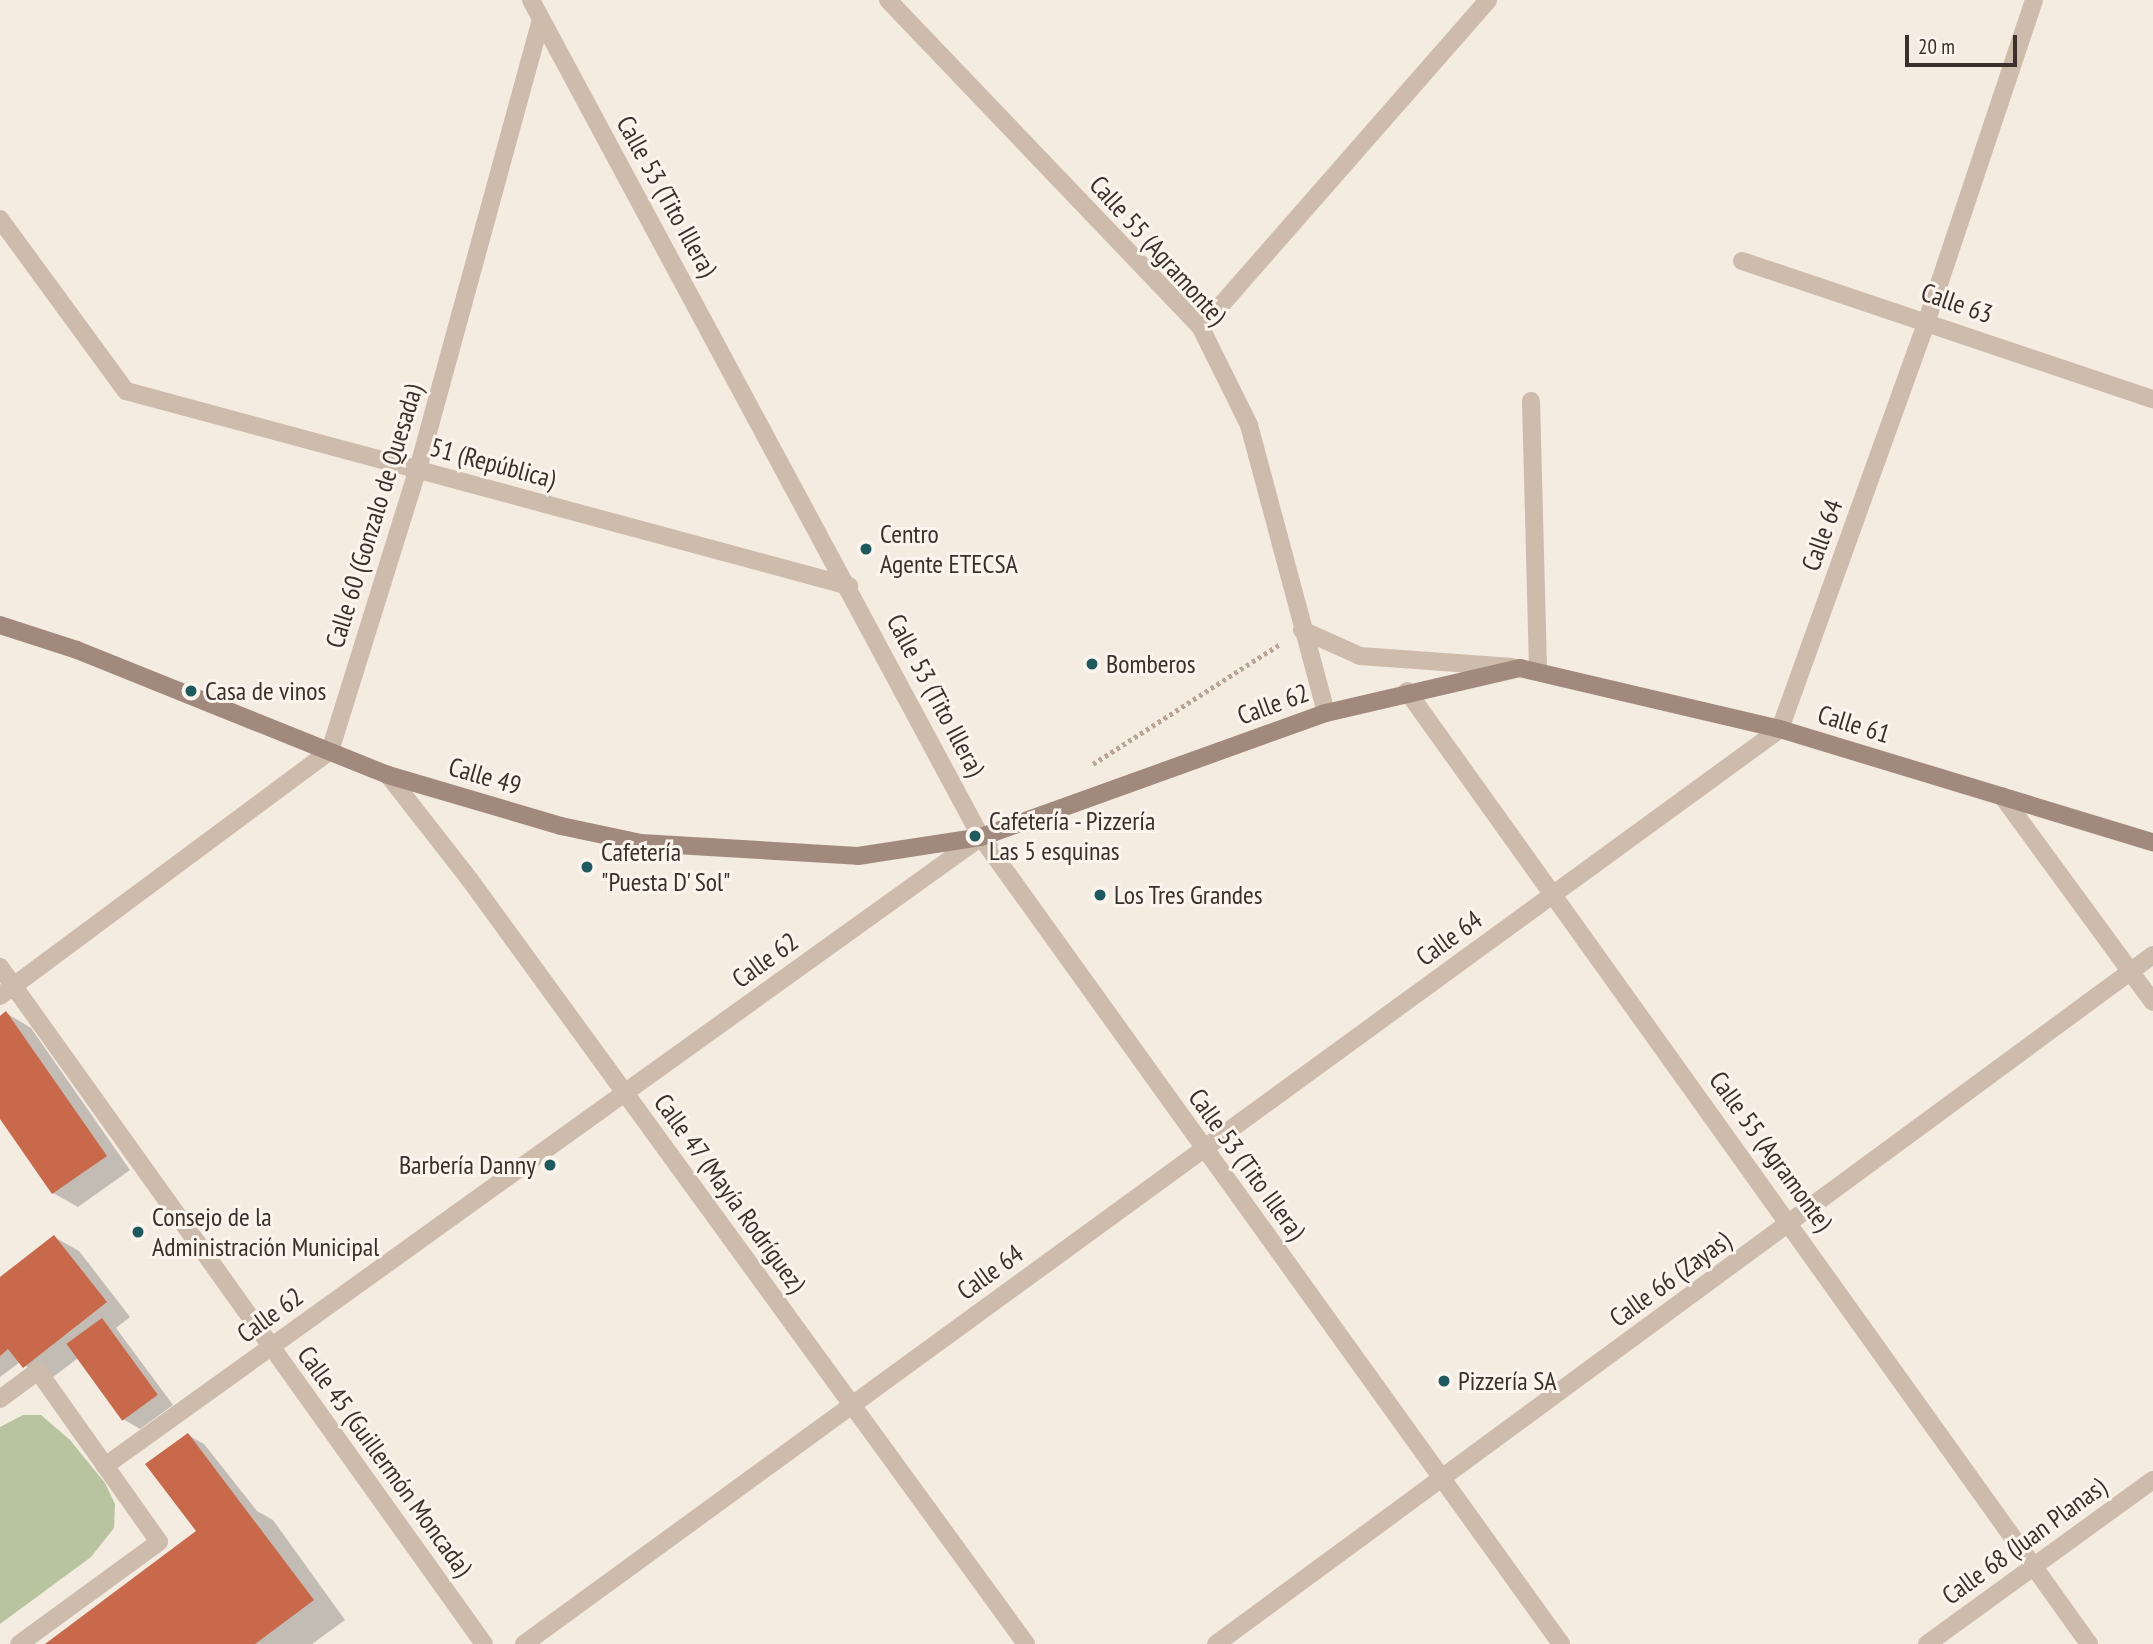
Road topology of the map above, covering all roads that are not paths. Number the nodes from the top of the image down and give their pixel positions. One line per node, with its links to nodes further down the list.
1 (531, 0): 5 (street, Calle 53 (Tito Illera))
2 (888, 0): 9 (street, Calle 55 (Agramonte))
3 (1488, 0): 9 (street)
4 (2034, 0): 8 (street, Calle 64)
5 (541, 20): 12 (street, Calle 60 (Gonzalo de Quesada)); 13 (street, Calle 53 (Tito Illera))
6 (0, 219): 12 (street, 51 (República))
7 (1742, 261): 8 (street, Calle 63)
8 (1927, 320): 10 (street, Calle 63); 19 (street, Calle 64)
9 (1201, 328): 15 (street, Calle 55 (Agramonte))
10 (2153, 399)
11 (1531, 401): 16 (street)
12 (418, 469): 13 (street, 51 (República)); 20 (street, Calle 60 (Gonzalo de Quesada))
13 (849, 586): 23 (street, Calle 53 (Tito Illera))
14 (0, 625): 20 (main road, Calle 49)
15 (1302, 630): 16 (street, Calle 61); 18 (street, Calle 55 (Agramonte))
16 (1529, 668): 17 (main road, Calle 62); 19 (main road, Calle 61)
17 (1408, 691): 18 (main road, Calle 62); 25 (street, Calle 55 (Agramonte))
18 (1326, 713): 23 (main road, Calle 62)
19 (1780, 729): 22 (main road, Calle 61); 25 (street, Calle 64)
20 (330, 751): 21 (main road, Calle 49); 29 (street)
21 (388, 775): 23 (main road, Calle 49); 31 (street, Calle 47 (Mayía Rodríguez))
22 (2002, 796): 24 (main road, Calle 61); 28 (street)
23 (981, 837): 31 (street, Calle 62); 32 (street, Calle 53 (Tito Illera))
24 (2153, 842)
25 (1552, 895): 32 (street, Calle 64); 33 (street, Calle 55 (Agramonte))
26 (2153, 955): 28 (street, Calle 66 (Zayas))
27 (0, 967): 29 (street, Calle 45 (Guillermón Moncada))
28 (2131, 972): 30 (street); 33 (street, Calle 66 (Zayas))
29 (7, 991): 34 (street, Calle 45 (Guillermón Moncada))
30 (2153, 1002)
31 (625, 1093): 34 (street, Calle 62); 36 (street, Calle 47 (Mayía Rodríguez))
32 (1204, 1149): 36 (street, Calle 64); 38 (street, Calle 53 (Tito Illera))
33 (1791, 1223): 38 (street, Calle 66 (Zayas)); 40 (street, Calle 55 (Agramonte))
34 (271, 1347): 37 (street, Calle 62); 42 (street, Calle 45 (Guillermón Moncada))
35 (0, 1399): 37 (street)
36 (852, 1405): 43 (street, Calle 64); 44 (street, Calle 47 (Mayía Rodríguez))
37 (105, 1466): 41 (street)
38 (1440, 1480): 45 (street, Calle 66 (Zayas)); 46 (street, Calle 53 (Tito Illera))
39 (2153, 1480): 40 (street, Calle 68 (Juan Planas))
40 (2033, 1567): 47 (street, Calle 68 (Juan Planas)); 48 (street, Calle 55 (Agramonte))
41 (19, 1644)
42 (484, 1644)
43 (524, 1644)
44 (1026, 1644)
45 (1216, 1644)
46 (1561, 1644)
47 (1927, 1644)
48 (2089, 1644)

